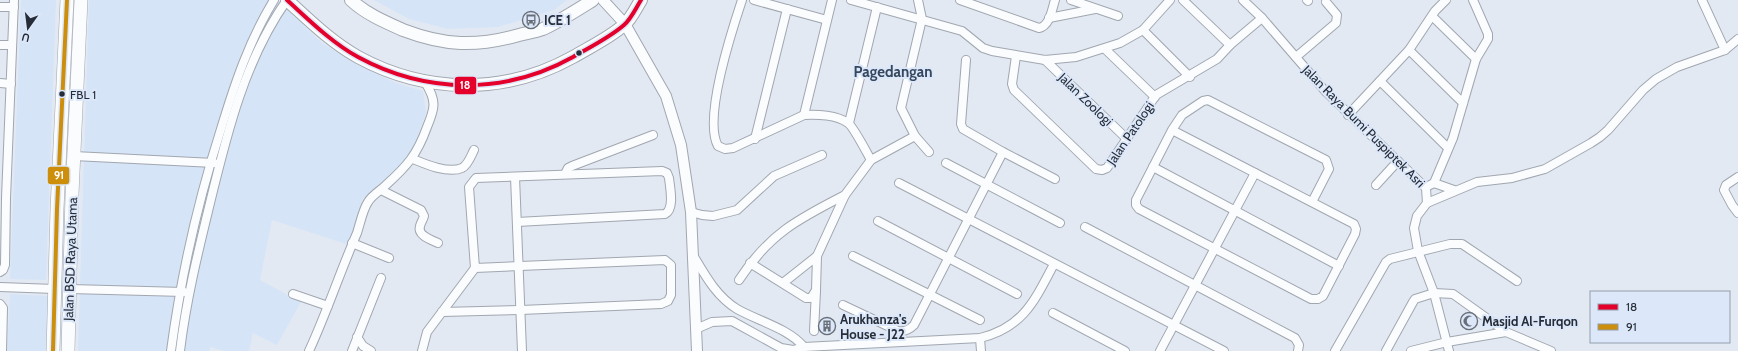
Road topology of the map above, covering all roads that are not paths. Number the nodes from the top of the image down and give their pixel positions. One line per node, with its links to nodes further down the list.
1 (67, 0): 47 (main road, Jalan BSD Raya Utama)
2 (81, 0): 49 (main road, Jalan BSD Raya Utama)
3 (274, 0): 53 (street)
4 (287, 0): 53 (street); 56 (main road)
5 (351, 0): 6 (main road)
6 (592, 0)
7 (603, 0): 37 (street)
8 (641, 0): 37 (main road)
9 (742, 0): 69 (street)
10 (754, 0): 26 (street)
11 (778, 0): 26 (street)
12 (832, 0): 36 (street)
13 (850, 0): 28 (street)
14 (918, 0): 33 (street)
15 (960, 0): 34 (street)
16 (1055, 0): 34 (street)
17 (1071, 0): 30 (street)
18 (1170, 0): 38 (street)
19 (1183, 0): 42 (street)
20 (1243, 0): 35 (street, Jalan Raya Bumi Puspiptek Asri)
21 (1446, 0): 32 (street)
22 (1473, 0): 50 (street)
23 (1326, 2): 48 (street)
24 (1706, 2): 45 (street)
25 (14, 4): 27 (street); 41 (street)
26 (769, 4): 29 (street)
27 (0, 7)
28 (877, 7): 33 (street); 65 (street)
29 (787, 9): 36 (street); 69 (street)
30 (1097, 9): 31 (street); 34 (street)
31 (1118, 16)
32 (1432, 16): 44 (street); 50 (street)
33 (922, 18): 46 (street); 68 (street)
34 (1049, 18)
35 (1262, 18): 42 (street, Jalan Patologi); 48 (street, Jalan Raya Bumi Puspiptek Asri)
36 (827, 20): 61 (street)
37 (625, 24): 56 (main road); 102 (street)
38 (1143, 30): 43 (street); 54 (street)
39 (1738, 39): 45 (street, Jalan Raya Bumi Puspiptek Asri)
40 (0, 45): 41 (street)
41 (12, 45): 58 (street)
42 (1230, 45): 54 (street, Jalan Patologi)
43 (1105, 49): 52 (street); 59 (street)
44 (1409, 50): 55 (street); 60 (street)
45 (1725, 50): 96 (street, Jalan Raya Bumi Puspiptek Asri)
46 (1016, 56): 52 (street); 70 (street, Jalan Patologi)
47 (65, 57): 49 (main road); 131 (main road, Jalan BSD Raya Utama)
48 (1296, 57): 62 (street, Jalan Raya Bumi Puspiptek Asri)
49 (79, 58): 76 (main road, Jalan BSD Raya Utama)
50 (1476, 59): 60 (street)
51 (966, 60): 74 (street)
52 (1045, 60): 70 (street, Jalan Zoologi)
53 (243, 72): 81 (street); 83 (street)
54 (1190, 76): 59 (street, Jalan Patologi)
55 (1380, 81): 62 (street); 71 (street)
56 (426, 82): 78 (street)
57 (0, 83): 58 (street)
58 (10, 84): 64 (street)
59 (1155, 96): 70 (street, Jalan Patologi)
60 (1463, 103): 71 (street)
61 (804, 115): 65 (street); 69 (street)
62 (1348, 115): 80 (street, Jalan Raya Bumi Puspiptek Asri)
63 (0, 122): 64 (street)
64 (9, 122): 77 (street)
65 (849, 123): 79 (street)
66 (1172, 130): 84 (street); 85 (street); 99 (street)
67 (653, 135): 86 (street)
68 (915, 136): 73 (street); 79 (street)
69 (755, 139)
70 (1128, 139)
71 (1448, 148): 91 (street)
72 (474, 150): 78 (street)
73 (929, 152)
74 (1003, 152): 89 (street); 92 (street)
75 (822, 155): 102 (street)
76 (74, 156): 81 (street); 132 (main road, Jalan BSD Raya Utama)
77 (4, 159): 98 (street)
78 (413, 159): 95 (street)
79 (872, 160): 97 (street)
80 (1398, 161): 93 (street); 94 (street, Jalan Raya Bumi Puspiptek Asri)
81 (210, 162): 83 (street); 134 (street)
82 (946, 163): 92 (street)
83 (219, 164): 135 (street)
84 (1153, 168): 101 (street); 112 (street)
85 (1255, 172): 99 (street); 101 (street)
86 (565, 174): 87 (street); 106 (street)
87 (515, 177): 106 (street); 123 (street)
88 (1738, 177): 103 (street)
89 (1055, 179)
90 (899, 183): 104 (street)
91 (1434, 183): 94 (street); 96 (street)
92 (986, 184): 104 (street); 107 (street)
93 (1376, 185)
94 (1426, 188): 100 (street, Jalan Raya Bumi Puspiptek Asri)
95 (381, 190): 110 (street); 111 (street)
96 (1454, 190): 100 (street, Jalan Raya Bumi Puspiptek Asri)
97 (845, 195): 115 (street); 119 (street)
98 (3, 198): 109 (street)
99 (1312, 202): 122 (street)
100 (1427, 203): 113 (street, Jalan Raya Bumi Puspiptek Asri)
101 (1234, 210): 112 (street); 122 (street)
102 (691, 212): 114 (street)
103 (1738, 213)
104 (968, 219): 118 (street); 120 (street)
105 (878, 221): 118 (street)
106 (517, 222): 121 (street)
107 (1060, 223)
108 (1085, 227): 129 (street)
109 (3, 236): 124 (street)
110 (352, 243): 117 (street); 142 (street)
111 (438, 243)
112 (1214, 248): 122 (street); 129 (street)
113 (1418, 251): 127 (street); 136 (street, Jalan Raya Bumi Puspiptek Asri); 173 (street)
114 (693, 255): 143 (street); 150 (street)
115 (817, 256): 128 (street); 133 (street)
116 (853, 256): 138 (street)
117 (389, 258)
118 (948, 258): 138 (street); 139 (street)
119 (750, 263): 126 (street); 128 (street)
120 (1054, 264): 149 (street); 154 (street)
121 (519, 266): 123 (street); 144 (street); 144 (street)
122 (1339, 266)
123 (475, 268): 145 (street)
124 (0, 272)
125 (381, 278): 153 (street)
126 (739, 280)
127 (1517, 281)
128 (783, 283): 133 (street)
129 (1195, 285): 149 (street); 172 (street)
130 (0, 287): 131 (street)
131 (55, 289): 158 (main road, Jalan BSD Raya Utama)
132 (70, 289): 134 (street); 159 (main road, Jalan BSD Raya Utama)
133 (816, 290): 151 (street)
134 (180, 291): 135 (street); 160 (street)
135 (189, 292): 161 (street)
136 (1434, 293): 152 (street); 155 (street, Jalan Raya Bumi Puspiptek Asri); 174 (street)
137 (293, 294): 142 (street)
138 (930, 294): 141 (street); 147 (street)
139 (1017, 294)
140 (0, 304): 157 (street)
141 (843, 305)
142 (328, 306): 162 (street)
143 (737, 308): 148 (street); 156 (street)
144 (520, 310): 145 (street); 166 (street)
145 (442, 312): 165 (street)
146 (1053, 313): 169 (street)
147 (980, 320)
148 (732, 321): 150 (street); 156 (street)
149 (1174, 325): 170 (street); 171 (street)
150 (696, 329): 167 (street)
151 (814, 331)
152 (1506, 332): 155 (street); 177 (street)
153 (357, 337): 163 (street); 164 (street)
154 (980, 338): 156 (street); 168 (street)
155 (1446, 342): 175 (street); 176 (street, Jalan Raya Bumi Puspiptek Asri)
156 (804, 347)
157 (1, 351)
158 (53, 351)
159 (68, 351)
160 (171, 351)
161 (180, 351)
162 (309, 351)
163 (352, 351)
164 (371, 351)
165 (422, 351)
166 (522, 351)
167 (697, 351)
168 (981, 351)
169 (1125, 351)
170 (1160, 351)
171 (1224, 351)
172 (1298, 351)
173 (1335, 351)
174 (1386, 351)
175 (1411, 351)
176 (1449, 351)
177 (1551, 351)

